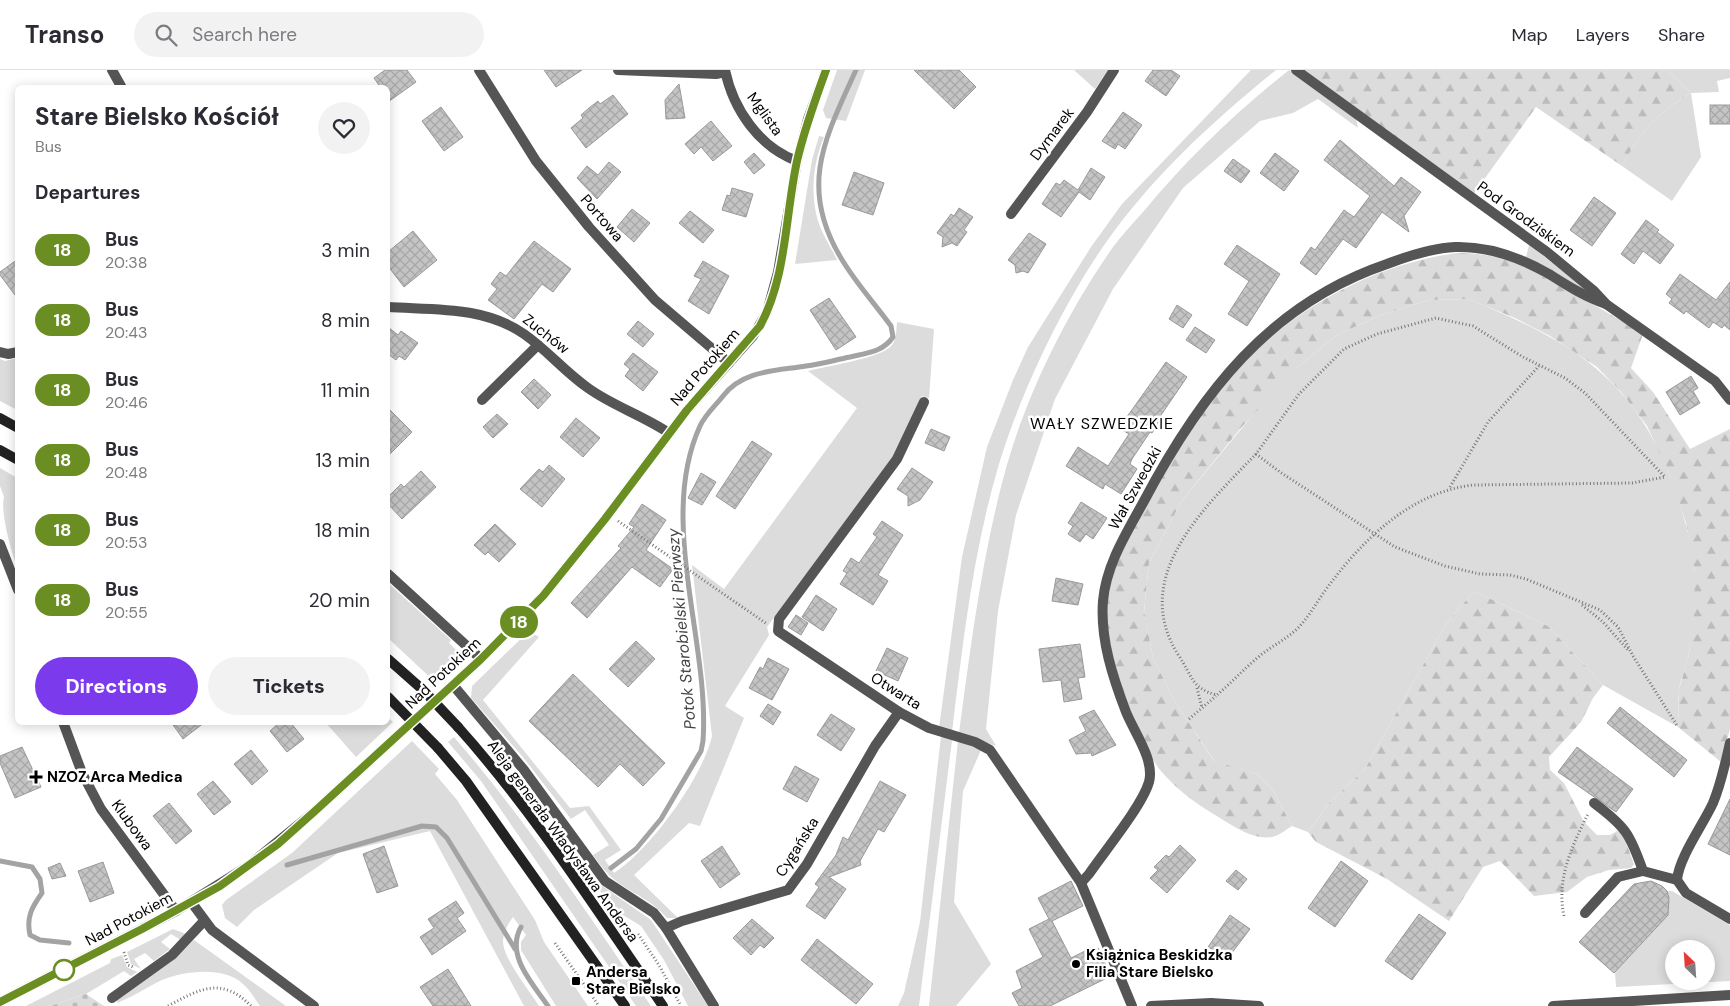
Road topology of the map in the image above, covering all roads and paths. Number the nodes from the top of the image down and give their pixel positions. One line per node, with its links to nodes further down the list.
1 (112, 70): 8 (street)
2 (479, 70): 16 (street, Portowa)
3 (618, 70): 7 (street)
4 (826, 70): 9 (street, Nad Potokiem)
5 (1114, 70): 10 (street, Dymarek)
6 (1296, 70): 11 (street, Pod Grodziskiem)
7 (725, 71): 9 (street, Mglista)
8 (120, 85)
9 (797, 162): 16 (street, Nad Potokiem)
10 (1011, 214)
11 (1606, 304): 19 (street, Pod Grodziskiem); 51 (street, Wał Szwedzki)
12 (390, 307): 13 (street, Zuchów)
13 (538, 345): 18 (street); 23 (street, Zuchów)
14 (0, 352): 15 (street)
15 (15, 353)
16 (729, 363): 23 (street, Nad Potokiem)
17 (1539, 366): 25 (path); 27 (path); 27 (path)
18 (482, 400)
19 (1730, 400)
20 (924, 402): 34 (street)
21 (0, 418): 22 (main road)
22 (15, 426)
23 (669, 433): 36 (street, Nad Potokiem)
24 (0, 450): 26 (main road)
25 (1256, 454): 29 (path); 39 (path)
26 (15, 458)
27 (1450, 488): 29 (path)
28 (617, 520): 34 (path)
29 (1374, 535): 33 (path); 40 (path)
30 (0, 544): 32 (street)
31 (390, 576): 36 (street)
32 (15, 582)
33 (1575, 600): 35 (path); 35 (path)
34 (778, 631): 43 (street, Otwarta)
35 (1633, 656): 46 (path)
36 (481, 659): 38 (street, Nad Potokiem)
37 (390, 661): 71 (main road, Aleja generała Władysława Andersa, bridge)
38 (453, 686): 52 (street, Nad Potokiem); 58 (street)
39 (1197, 688): 40 (path); 42 (path)
40 (1216, 695): 42 (path)
41 (390, 699): 70 (main road, bridge)
42 (1202, 708): 44 (path)
43 (899, 712): 51 (street, Otwarta); 58 (street, Cygańska)
44 (1189, 719)
45 (65, 725): 53 (street, Klubowa)
46 (1678, 727)
47 (1730, 743): 50 (street)
48 (1594, 803): 49 (street); 55 (path)
49 (1643, 871): 50 (street); 54 (street)
50 (1677, 880): 56 (street)
51 (1081, 882): 74 (street, Otwarta)
52 (192, 903): 53 (street, Nad Potokiem); 57 (street)
53 (176, 912): 65 (street, Nad Potokiem)
54 (1586, 914)
55 (1564, 916)
56 (1730, 919)
57 (204, 921): 64 (street); 68 (street)
58 (666, 928): 73 (street)
59 (638, 934): 72 (path)
60 (555, 943): 69 (path)
61 (123, 951): 62 (path)
62 (131, 966)
63 (1730, 995): 77 (street)
64 (112, 998)
65 (0, 1002)
66 (168, 1006): 67 (path)
67 (251, 1006)
68 (314, 1006)
69 (599, 1006)
70 (625, 1006)
71 (663, 1006)
72 (681, 1006)
73 (714, 1006)
74 (1132, 1006)
75 (1151, 1006): 76 (street)
76 (1259, 1006)
77 (1553, 1006)

